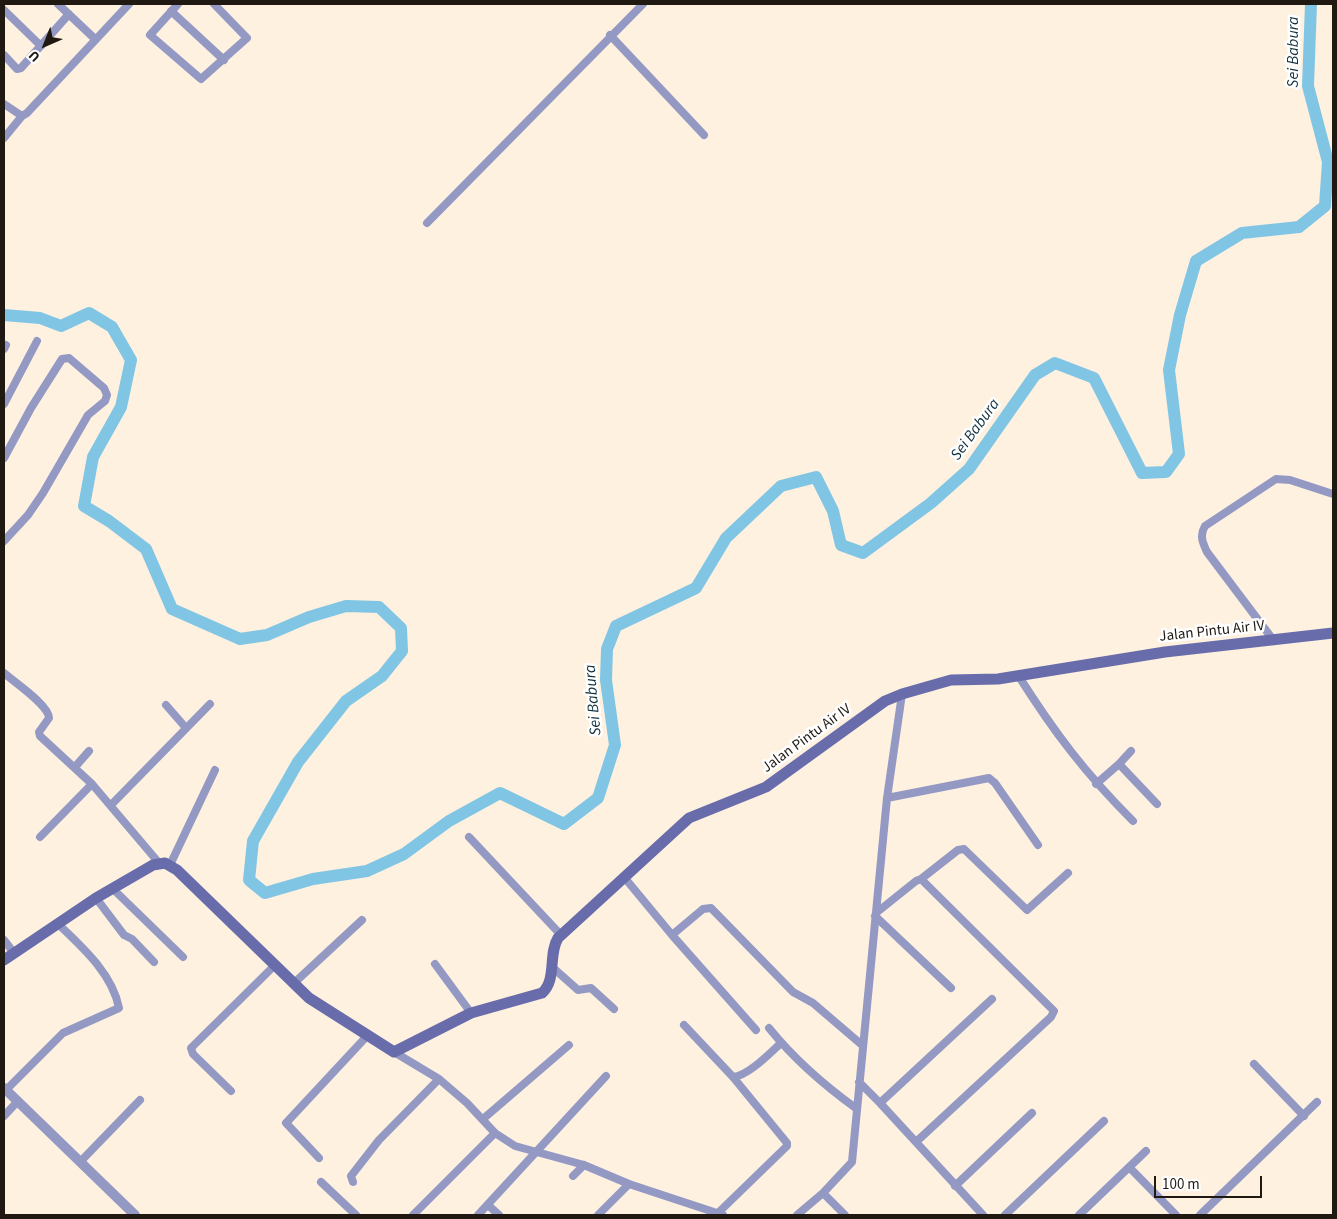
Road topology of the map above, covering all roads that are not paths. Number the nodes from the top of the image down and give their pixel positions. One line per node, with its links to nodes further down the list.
1 (58, 4): 8 (street)
2 (130, 4): 10 (street)
3 (178, 4): 7 (street)
4 (214, 4): 13 (street)
5 (643, 4): 9 (street)
6 (4, 10): 11 (street)
7 (171, 11): 13 (street); 13 (street)
8 (69, 14): 10 (street); 11 (street)
9 (610, 35): 16 (street); 18 (street)
10 (95, 39): 15 (street)
11 (41, 46): 12 (street)
12 (4, 55)
13 (224, 60)
14 (4, 104): 15 (street)
15 (22, 116): 17 (street)
16 (704, 135)
17 (4, 137)
18 (427, 223)
19 (36, 341): 20 (street)
20 (4, 404)
21 (4, 458): 23 (street)
22 (1333, 494): 25 (street)
23 (4, 541)
24 (1333, 633): 25 (main road, Jalan Pintu Air IV)
25 (1274, 641): 27 (main road, Jalan Pintu Air IV)
26 (4, 674): 35 (street)
27 (1018, 675): 28 (main road, Jalan Pintu Air IV); 38 (street)
28 (902, 694): 39 (street); 48 (main road, Jalan Pintu Air IV)
29 (210, 704): 31 (street)
30 (166, 705): 31 (street)
31 (186, 728): 41 (street)
32 (1132, 751): 34 (street)
33 (89, 752): 35 (street)
34 (1119, 764): 38 (street); 40 (street)
35 (75, 767): 37 (street)
36 (215, 770): 46 (street)
37 (92, 784): 41 (street); 43 (street)
38 (1096, 784): 42 (street)
39 (887, 798): 45 (street); 52 (street)
40 (1157, 804)
41 (111, 805): 46 (street)
42 (1133, 821)
43 (40, 837)
44 (469, 837): 55 (street)
45 (1038, 845)
46 (165, 864): 50 (main road); 63 (main road)
47 (1068, 873): 49 (street)
48 (624, 877): 55 (main road, Jalan Pintu Air IV); 56 (street)
49 (921, 880): 52 (street); 96 (street)
50 (112, 888): 51 (main road); 59 (street)
51 (96, 898): 54 (main road); 61 (street)
52 (875, 914): 66 (street); 76 (street)
53 (362, 920): 65 (street)
54 (57, 923): 58 (main road); 83 (street)
55 (561, 935): 64 (main road, Jalan Pintu Air IV)
56 (672, 935): 72 (street); 76 (street)
57 (4, 940): 58 (street)
58 (14, 953): 60 (main road)
59 (183, 957)
60 (4, 960)
61 (154, 962)
62 (435, 964): 69 (street)
63 (274, 966): 65 (main road); 84 (street)
64 (552, 966): 68 (street); 69 (main road, Jalan Pintu Air IV)
65 (293, 984): 73 (main road)
66 (952, 988)
67 (992, 999): 87 (street)
68 (614, 1010)
69 (471, 1013): 77 (main road, Jalan Pintu Air IV)
70 (684, 1024): 80 (street)
71 (769, 1028): 74 (street)
72 (756, 1030)
73 (366, 1036): 77 (main road); 99 (street)
74 (781, 1043): 80 (street); 89 (street)
75 (569, 1045): 93 (street)
76 (862, 1045): 82 (street)
77 (394, 1052): 81 (street)
78 (1254, 1064): 92 (street)
79 (606, 1076): 97 (street)
80 (733, 1077): 110 (street)
81 (439, 1079): 93 (street); 105 (street)
82 (859, 1082): 87 (street); 89 (street)
83 (5, 1089): 86 (street)
84 (230, 1091)
85 (140, 1100): 100 (street)
86 (18, 1101): 91 (street); 100 (street)
87 (880, 1102): 96 (street)
88 (1317, 1102): 92 (street)
89 (856, 1109): 108 (street)
90 (1032, 1113): 107 (street)
91 (4, 1116)
92 (1304, 1116): 123 (street)
93 (483, 1119): 95 (street)
94 (1104, 1121): 120 (street)
95 (495, 1133): 97 (street); 113 (street)
96 (916, 1142): 107 (street)
97 (537, 1151): 101 (street); 109 (street)
98 (1146, 1151): 102 (street)
99 (319, 1158)
100 (81, 1161): 111 (street)
101 (584, 1165): 103 (street); 106 (street)
102 (1129, 1167): 121 (street); 122 (street)
103 (573, 1176)
104 (321, 1182): 112 (street)
105 (353, 1182)
106 (629, 1184): 110 (street); 116 (street)
107 (955, 1186): 119 (street)
108 (823, 1193): 117 (street); 118 (street)
109 (488, 1205): 114 (street); 115 (street)
110 (720, 1214)
111 (135, 1215)
112 (356, 1215)
113 (413, 1215)
114 (478, 1215)
115 (499, 1215)
116 (598, 1215)
117 (797, 1215)
118 (845, 1215)
119 (983, 1215)
120 (1005, 1215)
121 (1079, 1215)
122 (1176, 1215)
123 (1200, 1215)

